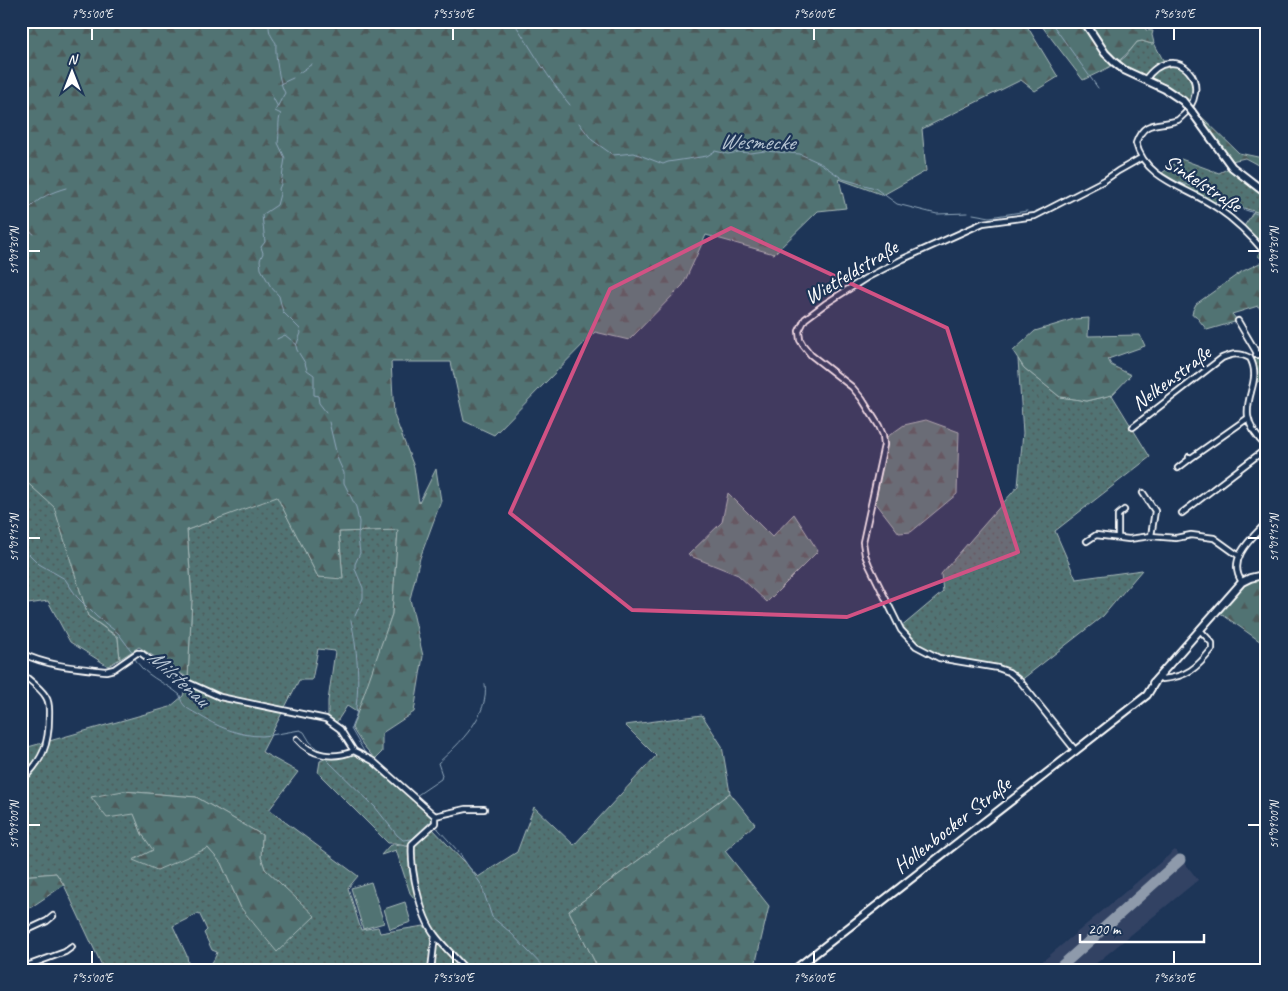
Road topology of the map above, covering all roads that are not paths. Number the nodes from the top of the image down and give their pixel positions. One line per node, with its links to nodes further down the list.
1 (1084, 21): 2 (main road)
2 (1145, 80): 3 (street, Sinkelstraße); 4 (main road, bridge)
3 (1141, 158): 5 (street, Sinkelstraße); 29 (street, Wietfeldstraße)
4 (1267, 194)
5 (1267, 255)
6 (1238, 321): 8 (street)
7 (1267, 352): 8 (street)
8 (1258, 355): 9 (street)
9 (1250, 358): 10 (street); 11 (street, Nelkenstraße)
10 (1248, 418): 12 (street); 13 (street)
11 (1133, 427)
12 (1267, 447): 16 (street)
13 (1178, 468)
14 (1143, 493): 18 (street)
15 (1124, 510): 19 (street)
16 (1182, 513)
17 (1267, 522): 21 (street)
18 (1151, 536): 19 (street); 21 (street)
19 (1118, 537): 20 (street)
20 (1087, 542)
21 (1239, 556): 23 (street)
22 (1267, 574): 23 (main road)
23 (1242, 582): 24 (main road, Hollenbocker Straße)
24 (1200, 630): 27 (main road, Hollenbocker Straße); 27 (street)
25 (21, 653): 30 (street)
26 (21, 673): 31 (street)
27 (1157, 679): 29 (main road, Hollenbocker Straße)
28 (297, 739): 30 (street)
29 (1075, 750): 41 (main road, Hollenbocker Straße)
30 (354, 751): 33 (street)
31 (21, 781)
32 (484, 809): 33 (street)
33 (435, 816): 36 (street)
34 (53, 916): 35 (street)
35 (21, 933)
36 (435, 935): 39 (street); 40 (street)
37 (72, 947): 38 (street)
38 (21, 968)
39 (431, 970)
40 (466, 970)
41 (794, 970)

